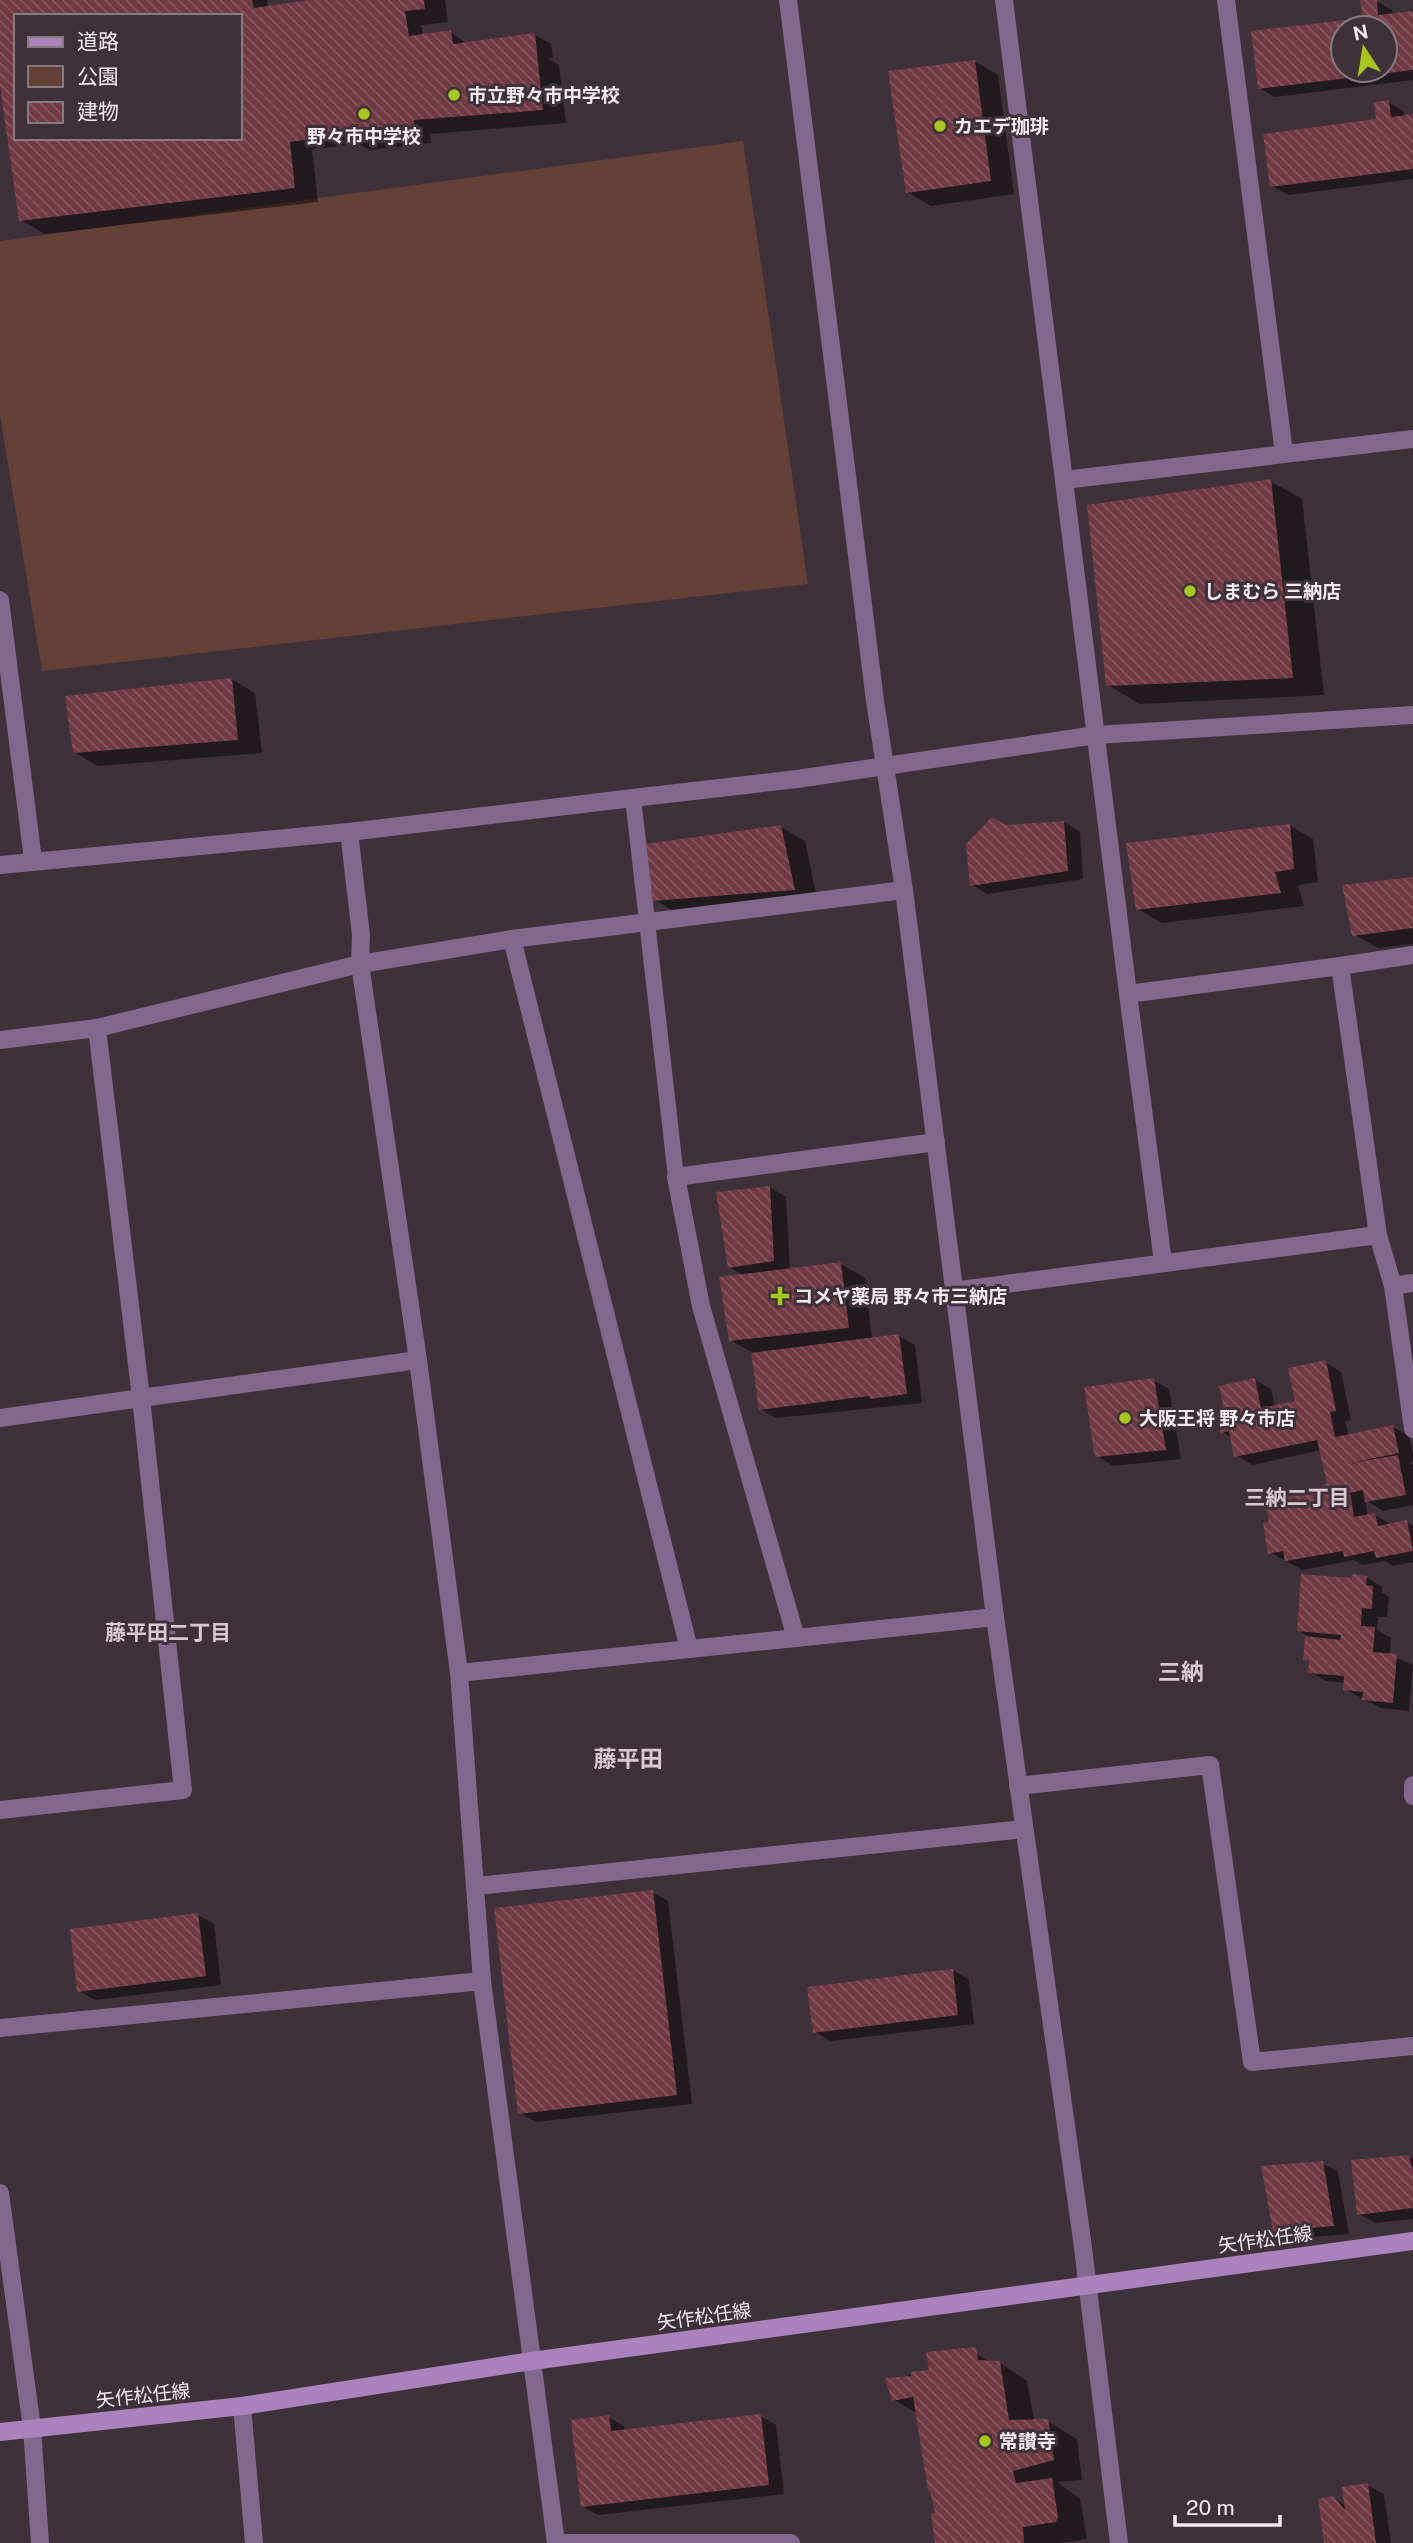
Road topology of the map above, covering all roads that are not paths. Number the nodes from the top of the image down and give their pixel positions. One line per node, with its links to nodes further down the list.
1 (788, 0): 10 (street)
2 (1004, 0): 6 (street)
3 (1226, 0): 5 (street)
4 (1413, 439): 5 (street)
5 (1284, 453): 6 (street)
6 (1064, 480): 9 (street)
7 (0, 599): 13 (street)
8 (1413, 715): 9 (street)
9 (1096, 735): 10 (street); 21 (street)
10 (885, 766): 11 (street); 15 (street)
11 (633, 799): 12 (street); 16 (lane)
12 (349, 832): 13 (street); 19 (street)
13 (33, 860): 14 (street)
14 (0, 864)
15 (904, 890): 16 (street); 24 (street)
16 (645, 922): 17 (street); 25 (lane)
17 (512, 939): 19 (street); 37 (street)
18 (1413, 955): 20 (street)
19 (360, 964): 22 (street); 31 (street)
20 (1340, 966): 21 (street); 26 (street)
21 (1128, 995): 27 (street)
22 (97, 1028): 23 (street); 32 (street)
23 (0, 1040)
24 (936, 1142): 25 (street); 30 (street)
25 (676, 1177): 36 (street)
26 (1378, 1235): 27 (street); 29 (street)
27 (1163, 1262): 30 (street)
28 (1413, 1283): 29 (street)
29 (1393, 1286): 34 (street)
30 (953, 1290): 35 (street)
31 (418, 1360): 32 (street); 38 (street)
32 (141, 1398): 33 (street); 42 (street)
33 (0, 1418)
34 (1413, 1429)
35 (995, 1617): 36 (street); 40 (street)
36 (796, 1638): 37 (street)
37 (689, 1649): 38 (street)
38 (459, 1673): 44 (street)
39 (1413, 1785): 41 (street)
40 (1018, 1786): 43 (street); 47 (street)
41 (1413, 1793)
42 (0, 1810)
43 (1024, 1829): 44 (street); 50 (street)
44 (477, 1886): 45 (street)
45 (482, 1981): 46 (street); 51 (street)
46 (0, 2028)
47 (1413, 2046)
48 (0, 2193): 53 (street)
49 (1413, 2241): 50 (main road, 矢作松任線)
50 (1087, 2283): 51 (main road, 矢作松任線); 60 (street)
51 (532, 2361): 52 (main road, 矢作松任線); 57 (street)
52 (242, 2406): 53 (main road, 矢作松任線); 56 (street)
53 (32, 2428): 54 (main road, 矢作松任線); 55 (street)
54 (0, 2432)
55 (40, 2543)
56 (254, 2543)
57 (556, 2543)
58 (566, 2543): 59 (street)
59 (791, 2543)
60 (1119, 2543)

